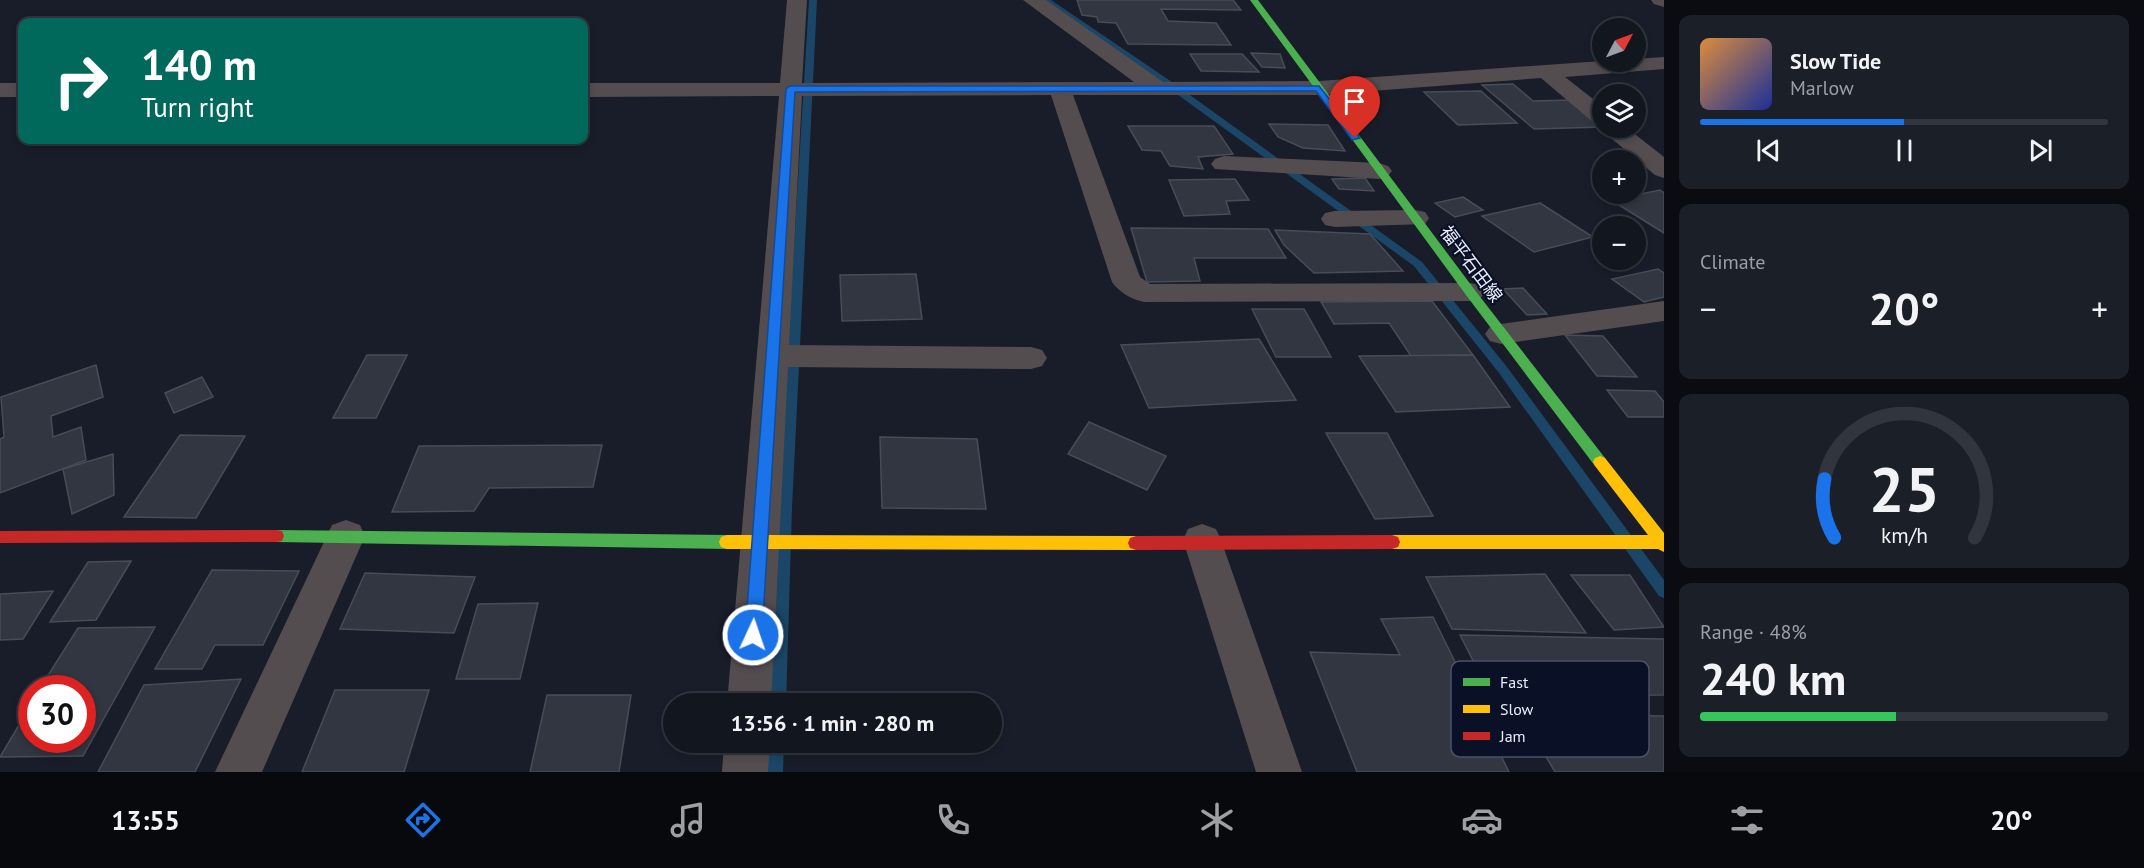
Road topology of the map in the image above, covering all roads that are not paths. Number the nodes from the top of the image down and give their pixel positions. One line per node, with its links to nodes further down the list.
1 (797, 0): 7 (street)
2 (1033, 0): 12 (street)
3 (1254, 0): 6 (street, 福平石田線)
4 (1664, 63): 5 (street)
5 (1546, 72): 6 (street); 13 (street)
6 (1319, 88): 12 (street); 17 (street, 福平石田線)
7 (790, 89): 10 (street); 11 (street); 23 (street)
8 (0, 90): 9 (street)
9 (18, 90)
10 (588, 90)
11 (1060, 90): 12 (street); 20 (street)
12 (1160, 90)
13 (1592, 110)
14 (1625, 138): 16 (street)
15 (1224, 164): 17 (street)
16 (1664, 170)
17 (1380, 171): 18 (street, 福平石田線)
18 (1415, 218): 19 (street); 20 (street, 福平石田線)
19 (1335, 219)
20 (1470, 292): 22 (street, 福平石田線)
21 (1664, 311): 22 (street)
22 (1502, 334): 29 (street, 福平石田線)
23 (771, 356): 24 (street); 28 (street)
24 (1031, 358)
25 (346, 536): 26 (street); 28 (street); 32 (street)
26 (0, 537)
27 (1202, 540): 28 (street); 29 (street); 34 (street)
28 (759, 543): 30 (street)
29 (1663, 543)
30 (750, 693)
31 (746, 753): 33 (street)
32 (238, 772)
33 (745, 772)
34 (1279, 772)

